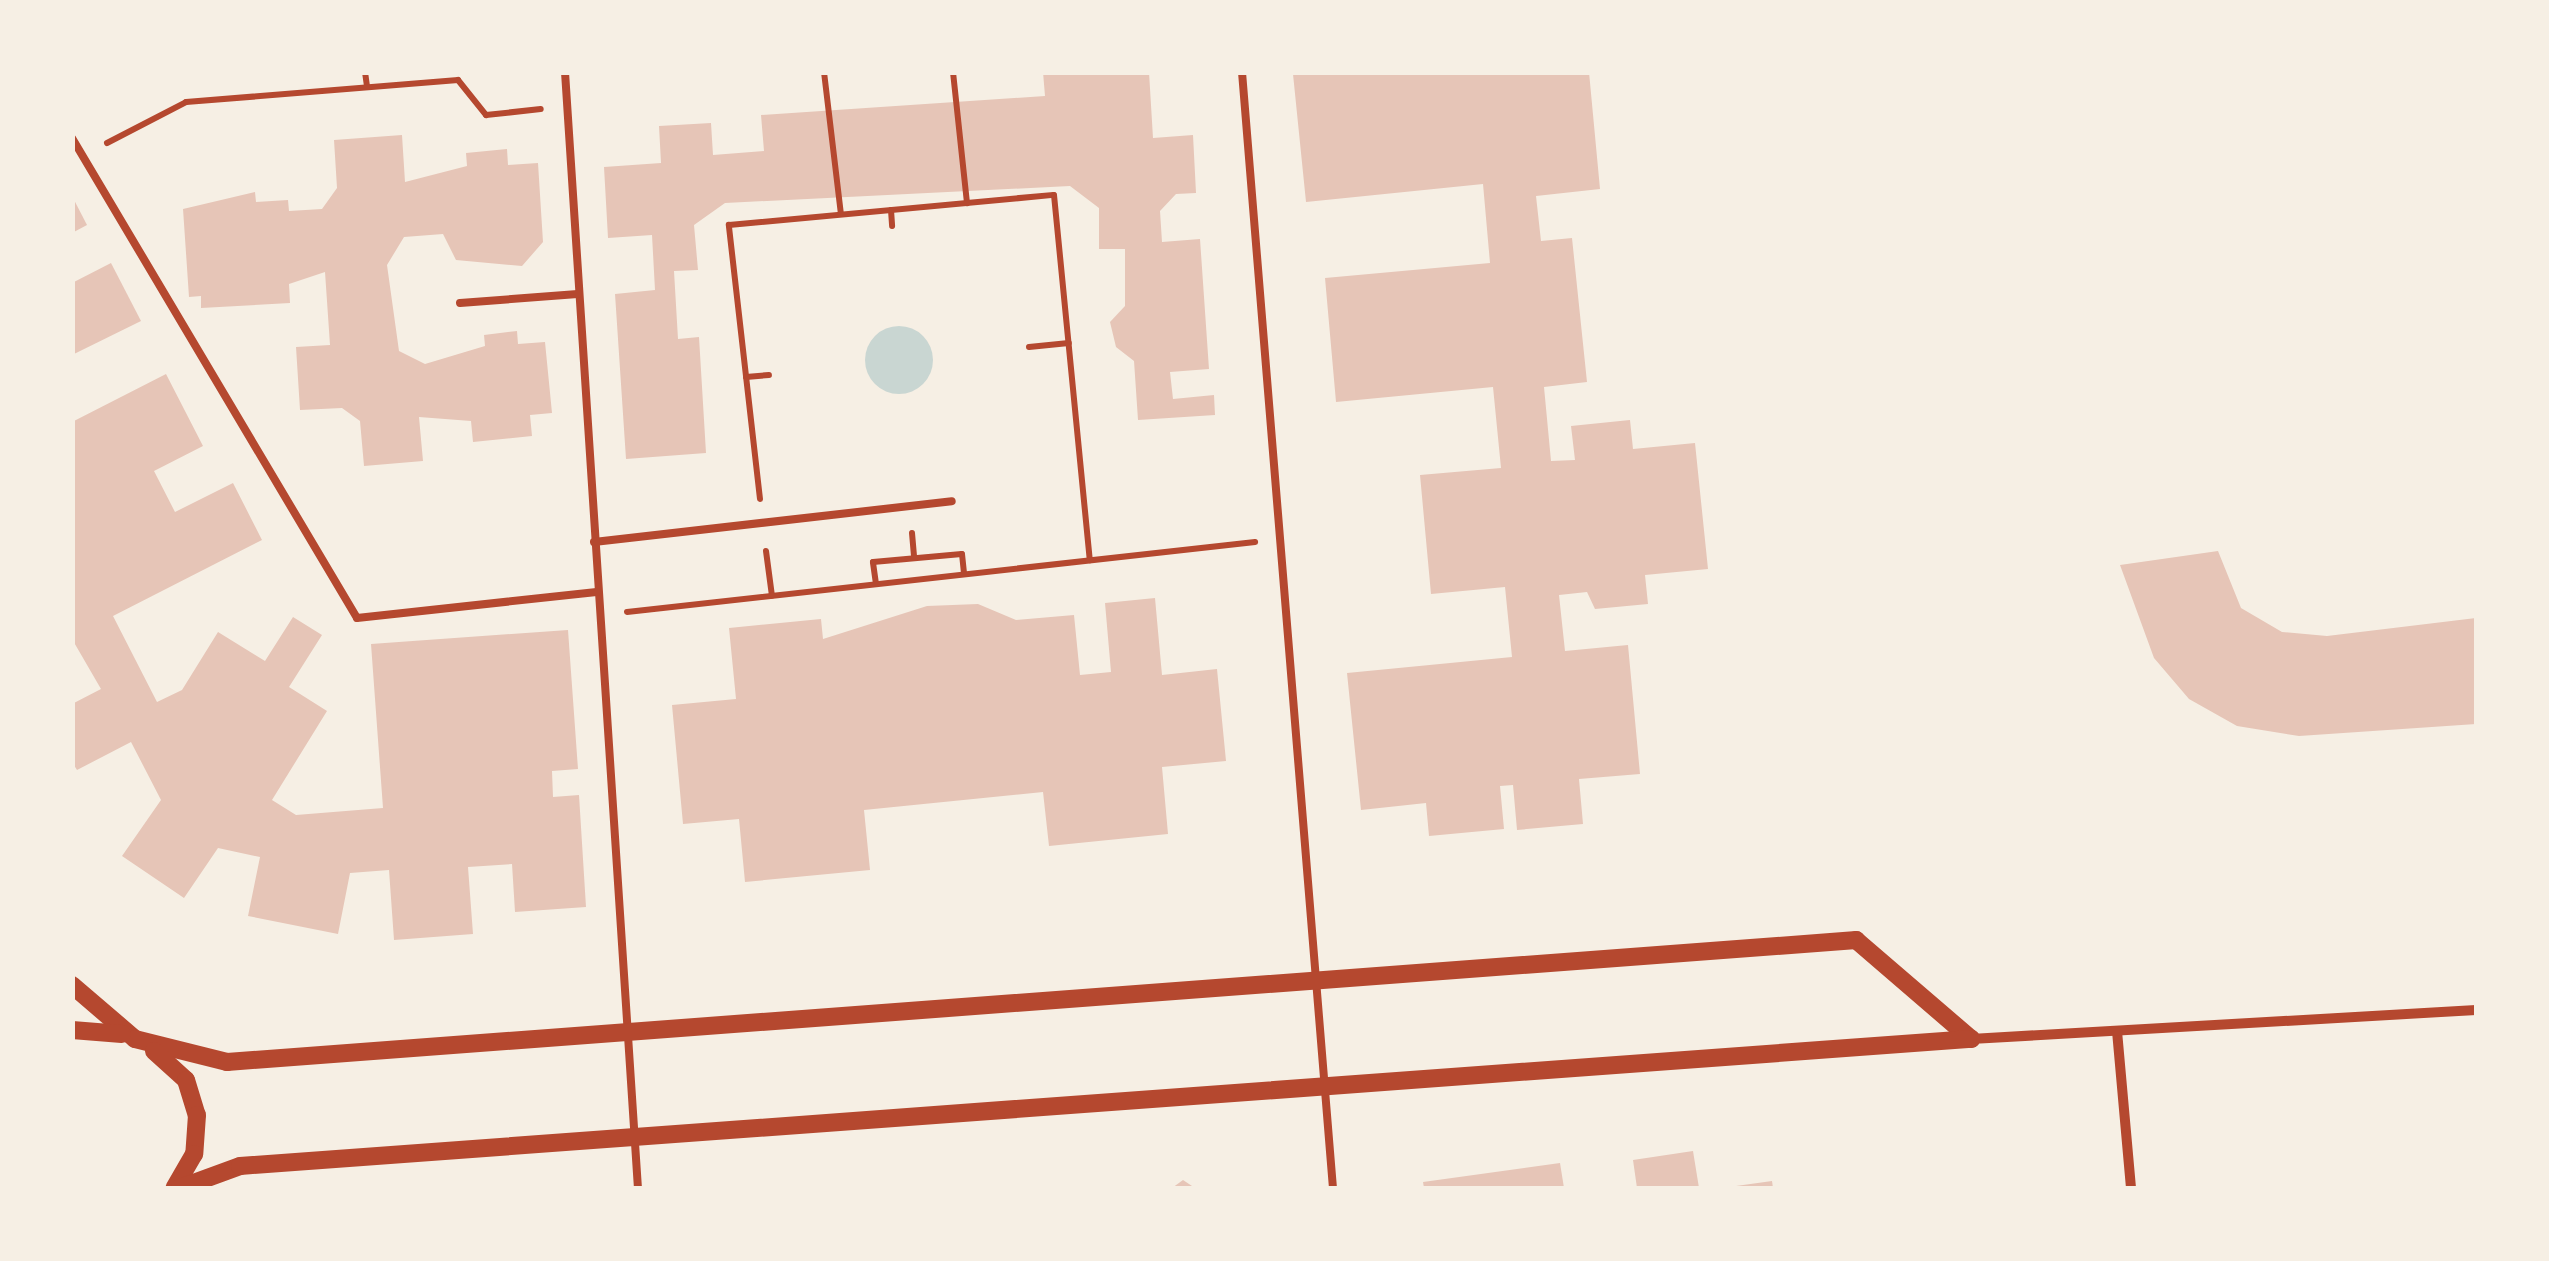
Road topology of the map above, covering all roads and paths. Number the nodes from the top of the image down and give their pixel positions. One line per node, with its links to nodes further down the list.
1 (366, 72): 6 (path)
2 (565, 72): 7 (lane)
3 (824, 72): 12 (path)
4 (953, 72): 10 (path)
5 (1242, 72): 22 (lane)
6 (367, 87): 7 (path); 9 (path)
7 (567, 106): 14 (lane)
8 (72, 138): 9 (lane)
9 (83, 156): 27 (lane)
10 (966, 203): 11 (path); 16 (path)
11 (891, 210): 12 (path); 13 (path)
12 (841, 214): 19 (path)
13 (892, 226)
14 (578, 294): 15 (lane); 23 (lane)
15 (460, 303)
16 (1069, 343): 17 (path); 24 (path)
17 (1029, 347)
18 (769, 375): 19 (path)
19 (746, 376): 21 (path)
20 (952, 502): 21 (lane)
21 (763, 522): 23 (lane); 28 (path)
22 (1282, 539): 24 (path); 30 (lane)
23 (594, 542): 27 (lane)
24 (1090, 560): 25 (path)
25 (964, 574): 26 (path); 26 (path)
26 (876, 584): 28 (path)
27 (597, 592): 29 (lane)
28 (772, 596): 29 (path)
29 (598, 615): 35 (lane)
30 (1318, 982): 35 (street); 37 (street); 38 (lane)
31 (72, 986): 36 (street)
32 (2476, 1010): 34 (street)
33 (72, 1030): 36 (street)
34 (2117, 1030): 37 (street); 43 (street)
35 (627, 1038): 36 (street); 39 (lane)
36 (135, 1039): 40 (street)
37 (1972, 1039): 38 (street)
38 (1325, 1091): 39 (street); 42 (lane)
39 (636, 1140): 40 (street); 41 (lane)
40 (177, 1188)
41 (638, 1188)
42 (1333, 1188)
43 (2130, 1188)

